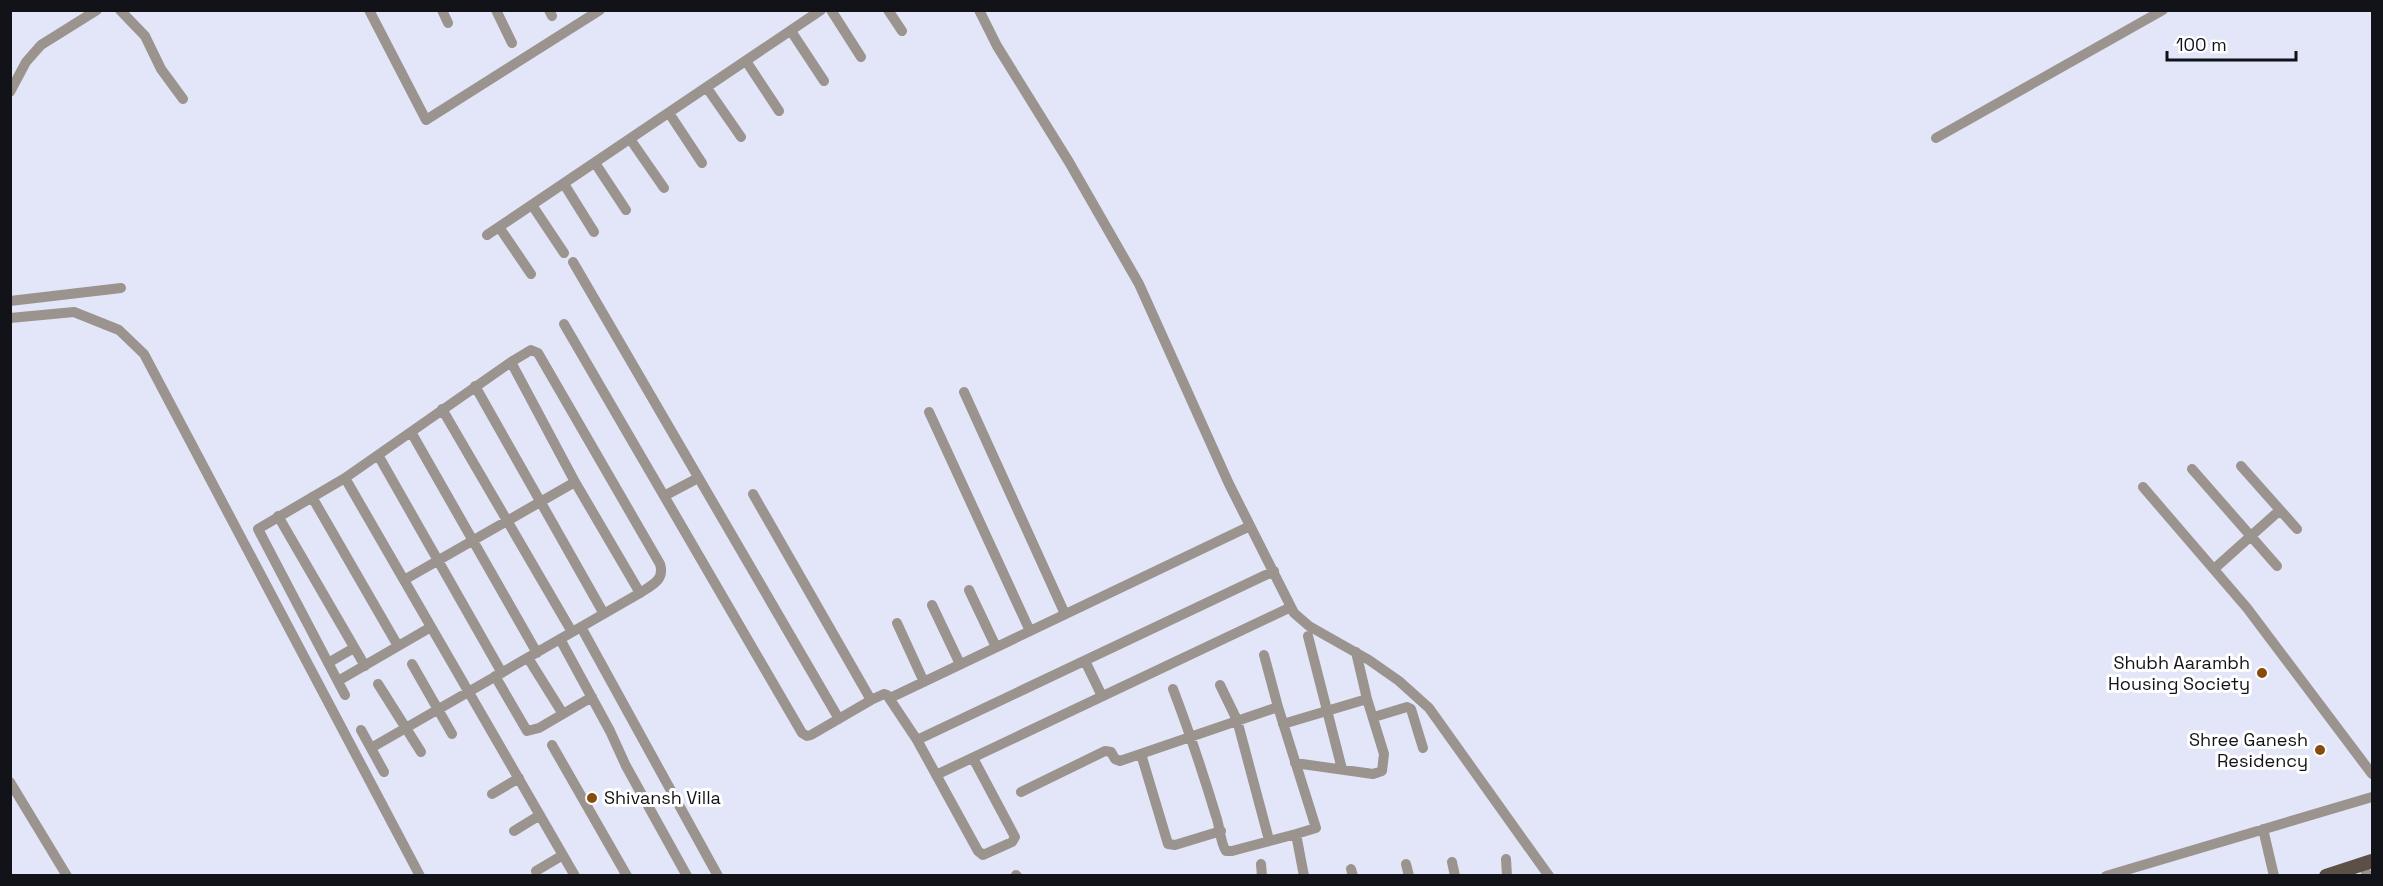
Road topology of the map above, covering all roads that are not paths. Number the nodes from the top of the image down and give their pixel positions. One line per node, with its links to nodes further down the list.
1 (97, 10): 20 (street)
2 (120, 10): 21 (street)
3 (369, 10): 6 (street)
4 (442, 10): 12 (street)
5 (496, 10): 15 (street)
6 (600, 10)
7 (821, 10): 13 (street)
8 (831, 10): 16 (street)
9 (888, 10): 14 (street)
10 (979, 10): 63 (street)
11 (2163, 10): 25 (street)
12 (448, 23)
13 (791, 31): 17 (street); 18 (street)
14 (902, 31)
15 (512, 43)
16 (861, 57)
17 (746, 62): 19 (street); 22 (street)
18 (824, 81)
19 (707, 88): 23 (street); 24 (street)
20 (10, 92)
21 (183, 99)
22 (779, 111)
23 (669, 113): 26 (street); 28 (street)
24 (741, 137)
25 (1936, 138)
26 (630, 139): 27 (street); 30 (street)
27 (595, 163): 29 (street); 32 (street)
28 (702, 163)
29 (564, 184): 31 (street); 34 (street)
30 (664, 188)
31 (532, 205): 33 (street); 36 (street)
32 (626, 210)
33 (499, 227): 35 (street); 38 (street)
34 (594, 232)
35 (487, 235)
36 (564, 253)
37 (573, 262): 52 (street)
38 (531, 274)
39 (121, 288): 40 (street)
40 (10, 301)
41 (10, 318): 150 (street)
42 (564, 324): 57 (street)
43 (511, 362): 44 (street); 54 (street); 73 (street)
44 (475, 386): 46 (street); 59 (street)
45 (964, 392): 77 (street)
46 (442, 409): 48 (street); 62 (street)
47 (929, 412): 81 (street)
48 (411, 432): 49 (street); 66 (street)
49 (378, 455): 53 (street); 67 (street)
50 (2241, 466): 60 (street)
51 (2192, 469): 65 (street)
52 (698, 477): 57 (street); 113 (street)
53 (345, 478): 58 (street); 71 (street)
54 (576, 482): 59 (street); 73 (street)
55 (2143, 487): 69 (street)
56 (753, 494): 107 (street)
57 (664, 496): 113 (street)
58 (312, 497): 61 (street); 84 (street)
59 (541, 502): 62 (street); 76 (street)
60 (2280, 510): 64 (street); 65 (street)
61 (278, 516): 86 (street); 91 (street)
62 (507, 521): 66 (street); 80 (street)
63 (1250, 526): 70 (street); 77 (street)
64 (2296, 529)
65 (2250, 537): 68 (street); 69 (street)
66 (473, 541): 67 (street); 88 (street)
67 (438, 560): 71 (street); 95 (street)
68 (2277, 566)
69 (2214, 569): 130 (street)
70 (1274, 571): 75 (street); 90 (street)
71 (404, 580): 79 (street)
72 (969, 590): 85 (street)
73 (640, 592): 76 (street)
74 (932, 605): 93 (street)
75 (1291, 607): 87 (street); 103 (street)
76 (604, 614): 80 (street)
77 (1065, 614): 81 (street)
78 (897, 623): 97 (street)
79 (431, 627): 84 (street); 101 (street)
80 (576, 630): 83 (street); 154 (street)
81 (1030, 631): 85 (street)
82 (1308, 636): 110 (street)
83 (560, 639): 88 (street); 104 (street)
84 (398, 646): 94 (street)
85 (996, 647): 93 (street)
86 (354, 648): 91 (street); 94 (street)
87 (1356, 652): 106 (street); 159 (street)
88 (532, 655): 95 (street); 111 (street)
89 (1264, 655): 108 (street)
90 (1085, 662): 103 (street); 120 (street)
91 (328, 663): 96 (street)
92 (412, 664): 109 (street)
93 (960, 664): 97 (street)
94 (364, 666): 96 (street)
95 (499, 674): 101 (street); 111 (street)
96 (338, 681): 102 (street)
97 (924, 681): 105 (street)
98 (378, 684): 116 (street)
99 (1220, 685): 114 (street)
100 (1173, 689): 119 (street)
101 (469, 691): 109 (street); 132 (street)
102 (345, 695)
103 (1102, 696): 126 (street)
104 (592, 697): 111 (street); 153 (street)
105 (890, 698): 107 (street); 120 (street)
106 (1367, 699): 110 (street); 112 (street)
107 (871, 700): 113 (street)
108 (1278, 707): 114 (street); 115 (street)
109 (438, 710): 116 (street); 118 (street)
110 (1328, 711): 115 (street); 128 (street)
111 (563, 714)
112 (1374, 717): 123 (street); 128 (street)
113 (839, 719)
114 (1237, 720): 119 (street); 142 (street)
115 (1283, 724): 127 (street)
116 (406, 727): 122 (street); 124 (street)
117 (361, 730): 122 (street)
118 (452, 735)
119 (1191, 736): 125 (street); 140 (street)
120 (917, 740): 131 (street)
121 (552, 745): 152 (street)
122 (371, 748): 129 (street)
123 (1423, 748)
124 (422, 752)
125 (1141, 754): 134 (street); 140 (street)
126 (972, 758): 131 (street); 131 (street)
127 (1295, 763): 128 (street); 141 (street)
128 (1342, 769)
129 (384, 772)
130 (2373, 774)
131 (936, 775)
132 (519, 778): 135 (street); 137 (street)
133 (10, 782): 149 (street)
134 (1021, 792)
135 (492, 794)
136 (2373, 797): 138 (street)
137 (540, 815): 139 (street); 143 (street)
138 (2263, 829): 160 (street); 161 (street)
139 (514, 831)
140 (1221, 831): 142 (street)
141 (1296, 834): 142 (street); 155 (street)
142 (1269, 840)
143 (563, 855): 148 (street); 151 (street)
144 (1506, 859): 158 (street)
145 (1452, 862): 157 (street)
146 (1406, 864): 156 (street)
147 (2367, 867): 162 (main road)
148 (536, 871)
149 (67, 876)
150 (420, 876)
151 (575, 876)
152 (627, 876)
153 (687, 876)
154 (718, 876)
155 (1304, 876)
156 (1409, 876)
157 (1455, 876)
158 (1507, 876)
159 (1550, 876)
160 (2106, 876)
161 (2274, 876)
162 (2326, 876)

